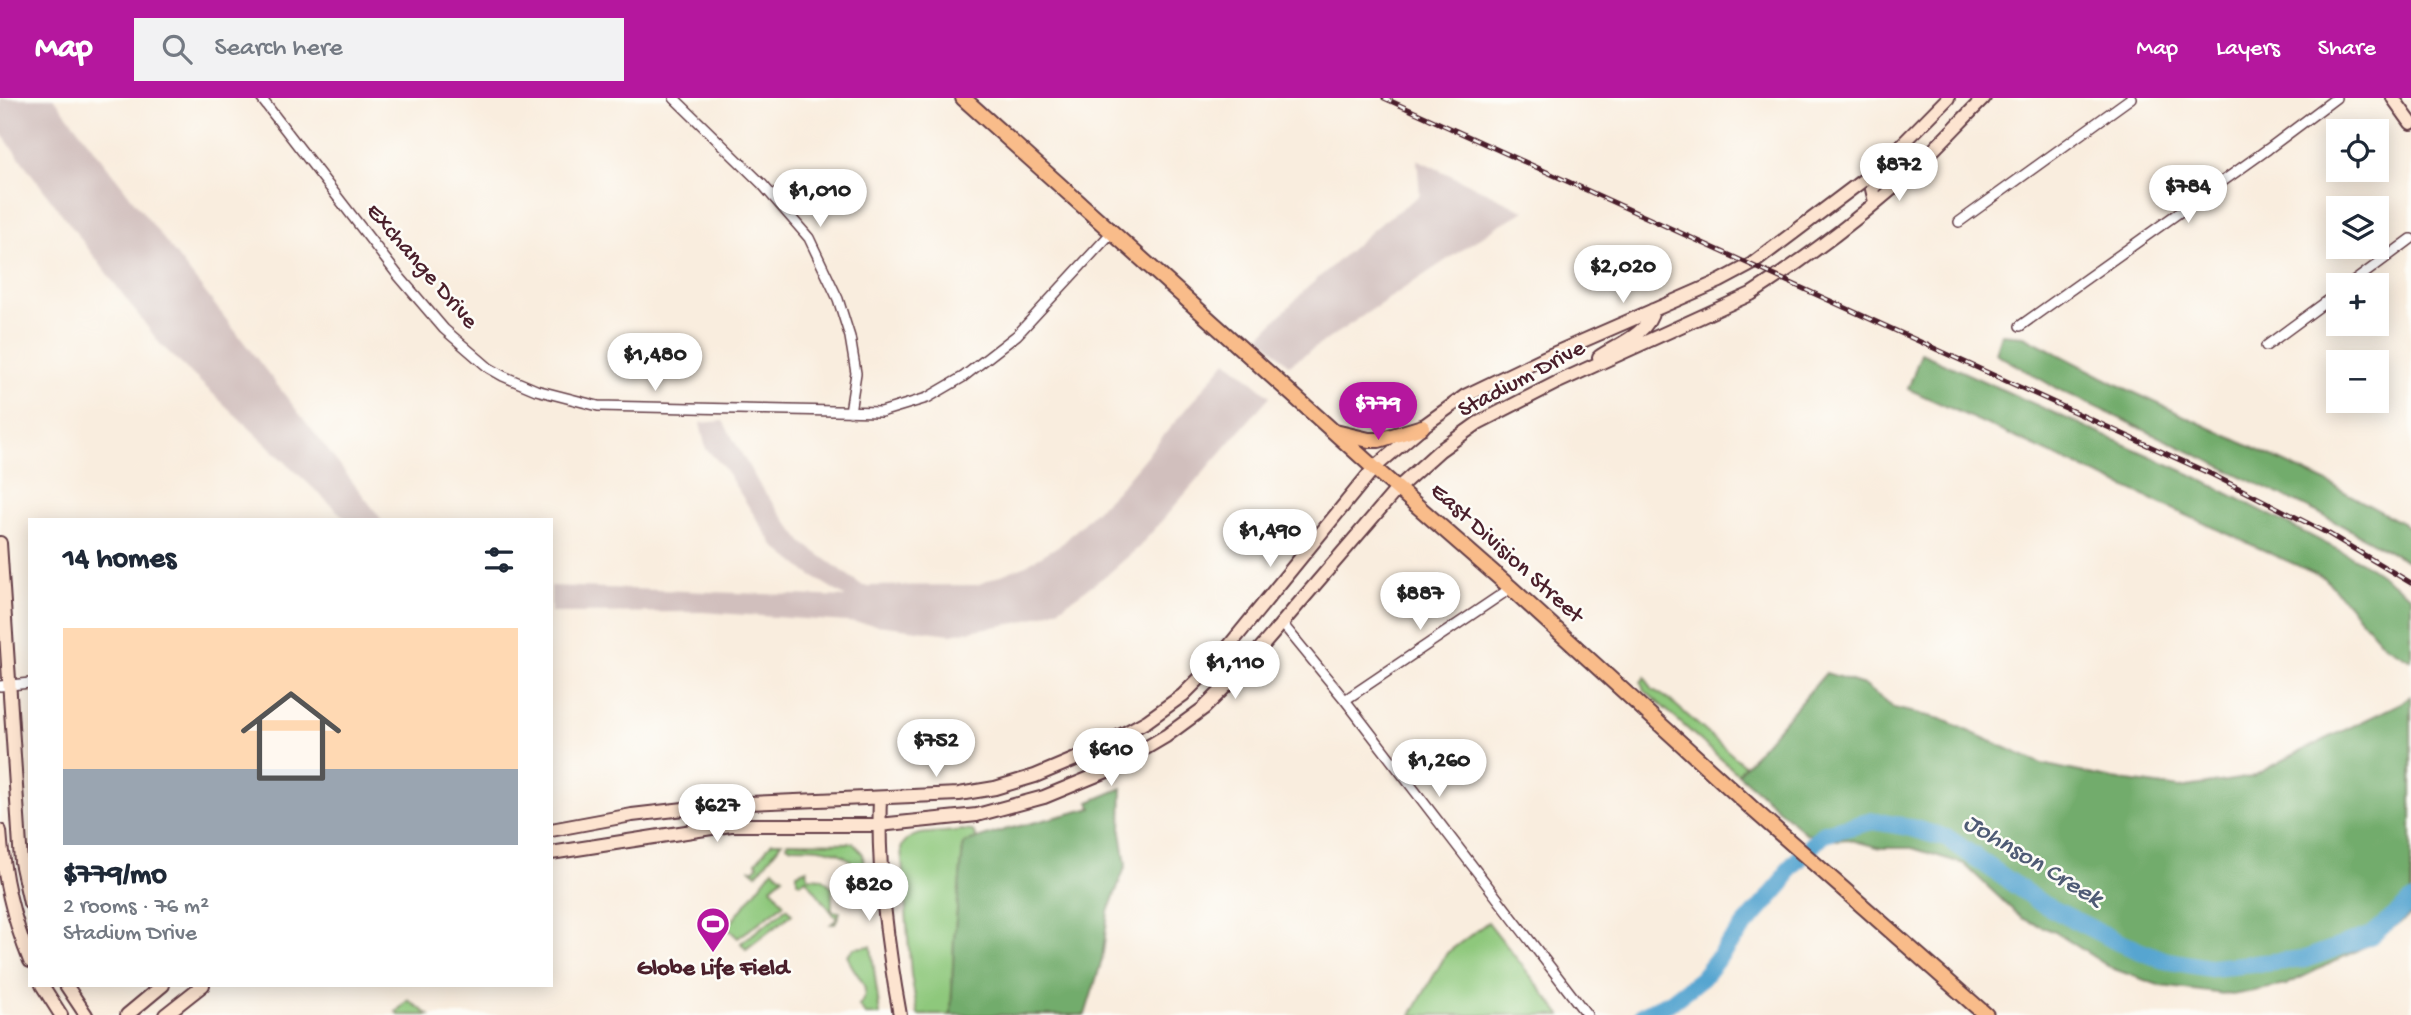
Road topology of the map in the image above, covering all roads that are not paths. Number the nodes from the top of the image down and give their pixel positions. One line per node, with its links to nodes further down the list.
1 (261, 98): 21 (street, Exchange Drive)
2 (674, 98): 21 (street)
3 (963, 98): 13 (main road, East Division Street)
4 (1948, 98): 9 (main road, Stadium Drive)
5 (1984, 98): 11 (main road, Stadium Drive)
6 (2131, 98): 12 (street)
7 (2336, 98): 18 (street)
8 (2393, 98): 10 (main road)
9 (1932, 115): 11 (main road); 17 (main road, Stadium Drive)
10 (2411, 122)
11 (1875, 202): 20 (main road, Stadium Drive)
12 (1959, 222)
13 (1112, 230): 21 (street, Exchange Drive); 23 (main road, East Division Street)
14 (2411, 239): 15 (street)
15 (2365, 273)
16 (2326, 302): 19 (street)
17 (1653, 310): 20 (main road); 22 (main road, Stadium Drive)
18 (2020, 326)
19 (2266, 346)
20 (1576, 374): 25 (main road, Stadium Drive)
21 (849, 412)
22 (1422, 427): 23 (main road); 24 (main road, Stadium Drive)
23 (1335, 432): 24 (main road, East Division Street)
24 (1374, 468): 25 (main road, East Division Street); 32 (main road, Stadium Drive)
25 (1398, 488): 27 (main road, East Division Street); 28 (main road, Stadium Drive)
26 (0, 543): 30 (main road)
27 (1511, 588): 31 (street); 53 (main road, East Division Street)
28 (1281, 622): 31 (street); 33 (main road, Stadium Drive)
29 (28, 683): 30 (street)
30 (5, 686): 39 (main road)
31 (1345, 700): 52 (street)
32 (1121, 737): 33 (main road); 34 (main road, Stadium Drive)
33 (1132, 757): 35 (main road, Stadium Drive)
34 (880, 798): 35 (main road); 36 (main road, Stadium Drive)
35 (879, 825): 38 (main road, Stadium Drive); 51 (main road)
36 (553, 830)
37 (0, 831): 40 (main road)
38 (553, 853)
39 (21, 862): 40 (street); 41 (main road)
40 (1, 865): 42 (main road)
41 (28, 894)
42 (28, 956)
43 (43, 987): 47 (main road)
44 (67, 987): 48 (main road)
45 (161, 987): 49 (main road)
46 (200, 987): 50 (main road)
47 (61, 1015)
48 (86, 1015)
49 (127, 1015)
50 (165, 1015)
51 (900, 1015)
52 (1587, 1015)
53 (1986, 1015)

